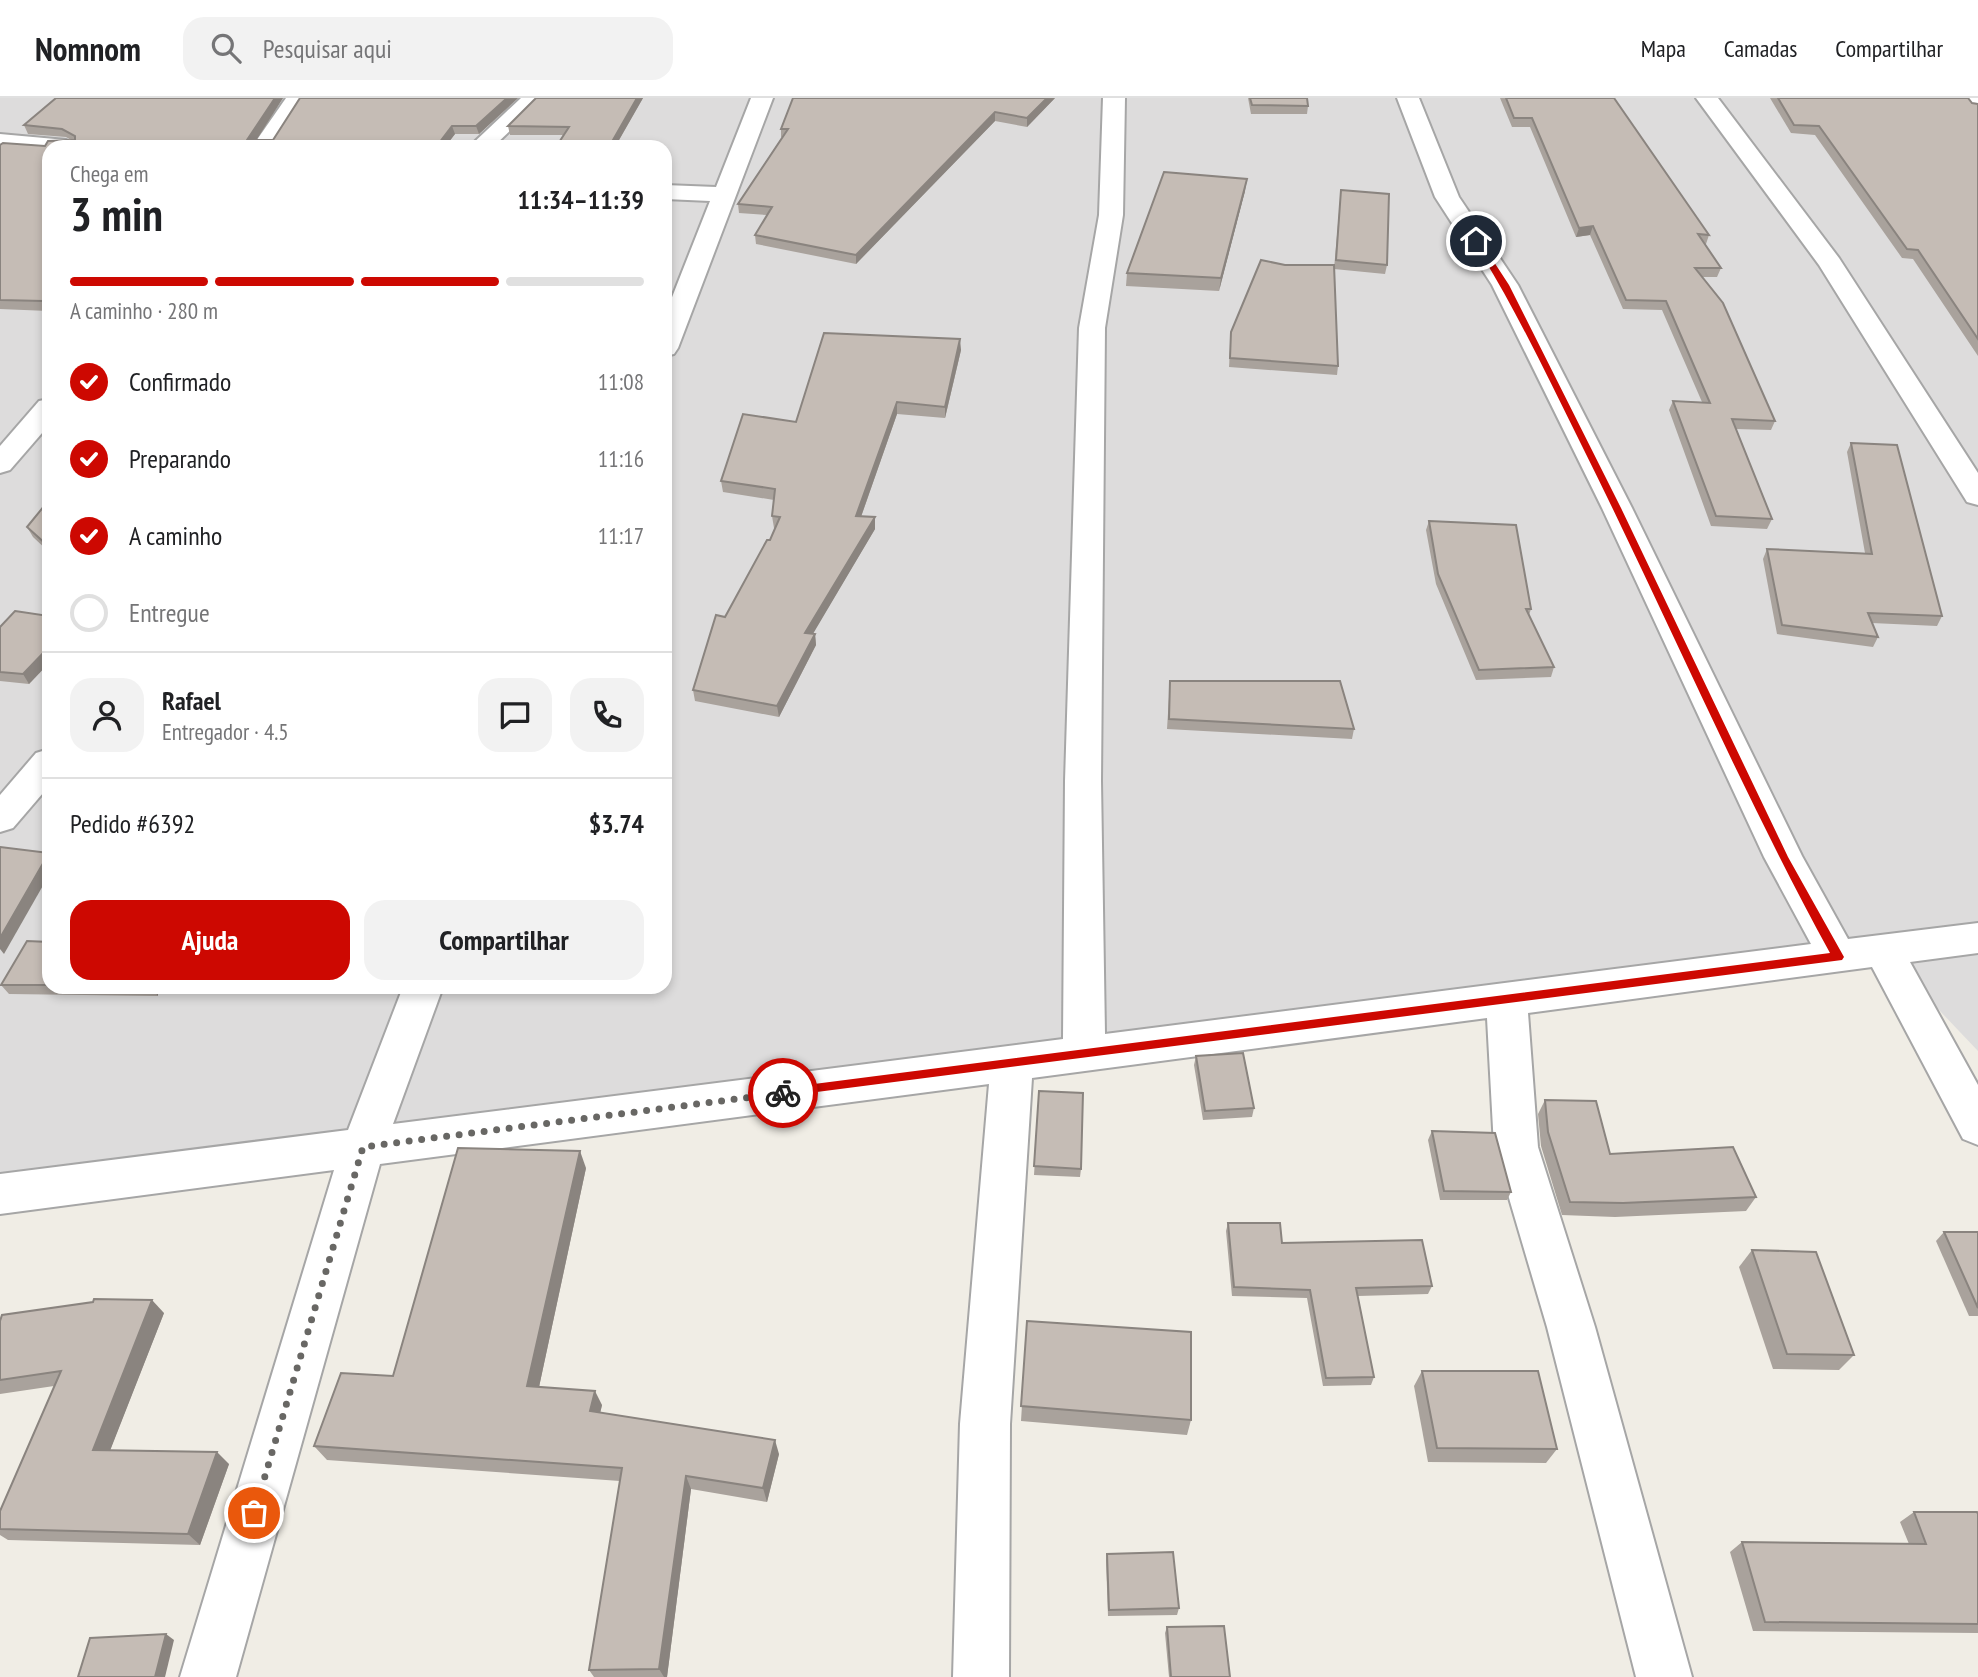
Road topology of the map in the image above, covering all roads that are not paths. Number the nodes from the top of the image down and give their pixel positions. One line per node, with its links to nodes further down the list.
1 (297, 98): 9 (street)
2 (533, 98): 10 (street)
3 (762, 98): 14 (street)
4 (1114, 98): 26 (street)
5 (1408, 98): 23 (street)
6 (1707, 98): 18 (street)
7 (1970, 98): 8 (street)
8 (1978, 105)
9 (268, 140)
10 (488, 140)
11 (0, 141): 12 (street)
12 (42, 145)
13 (672, 192): 14 (street)
14 (723, 194): 15 (street)
15 (672, 329)
16 (42, 415): 17 (street)
17 (0, 464)
18 (1978, 496)
19 (42, 770): 20 (street)
20 (0, 819)
21 (1978, 938): 22 (street)
22 (1883, 951): 23 (street); 28 (street)
23 (1838, 957): 25 (street)
24 (420, 994): 29 (street)
25 (1507, 1000): 26 (street); 33 (street)
26 (1084, 1054): 27 (street)
27 (1012, 1064): 29 (street); 32 (street)
28 (1978, 1126)
29 (363, 1147): 30 (street); 31 (street)
30 (0, 1194)
31 (208, 1677)
32 (981, 1677)
33 (1664, 1677)

